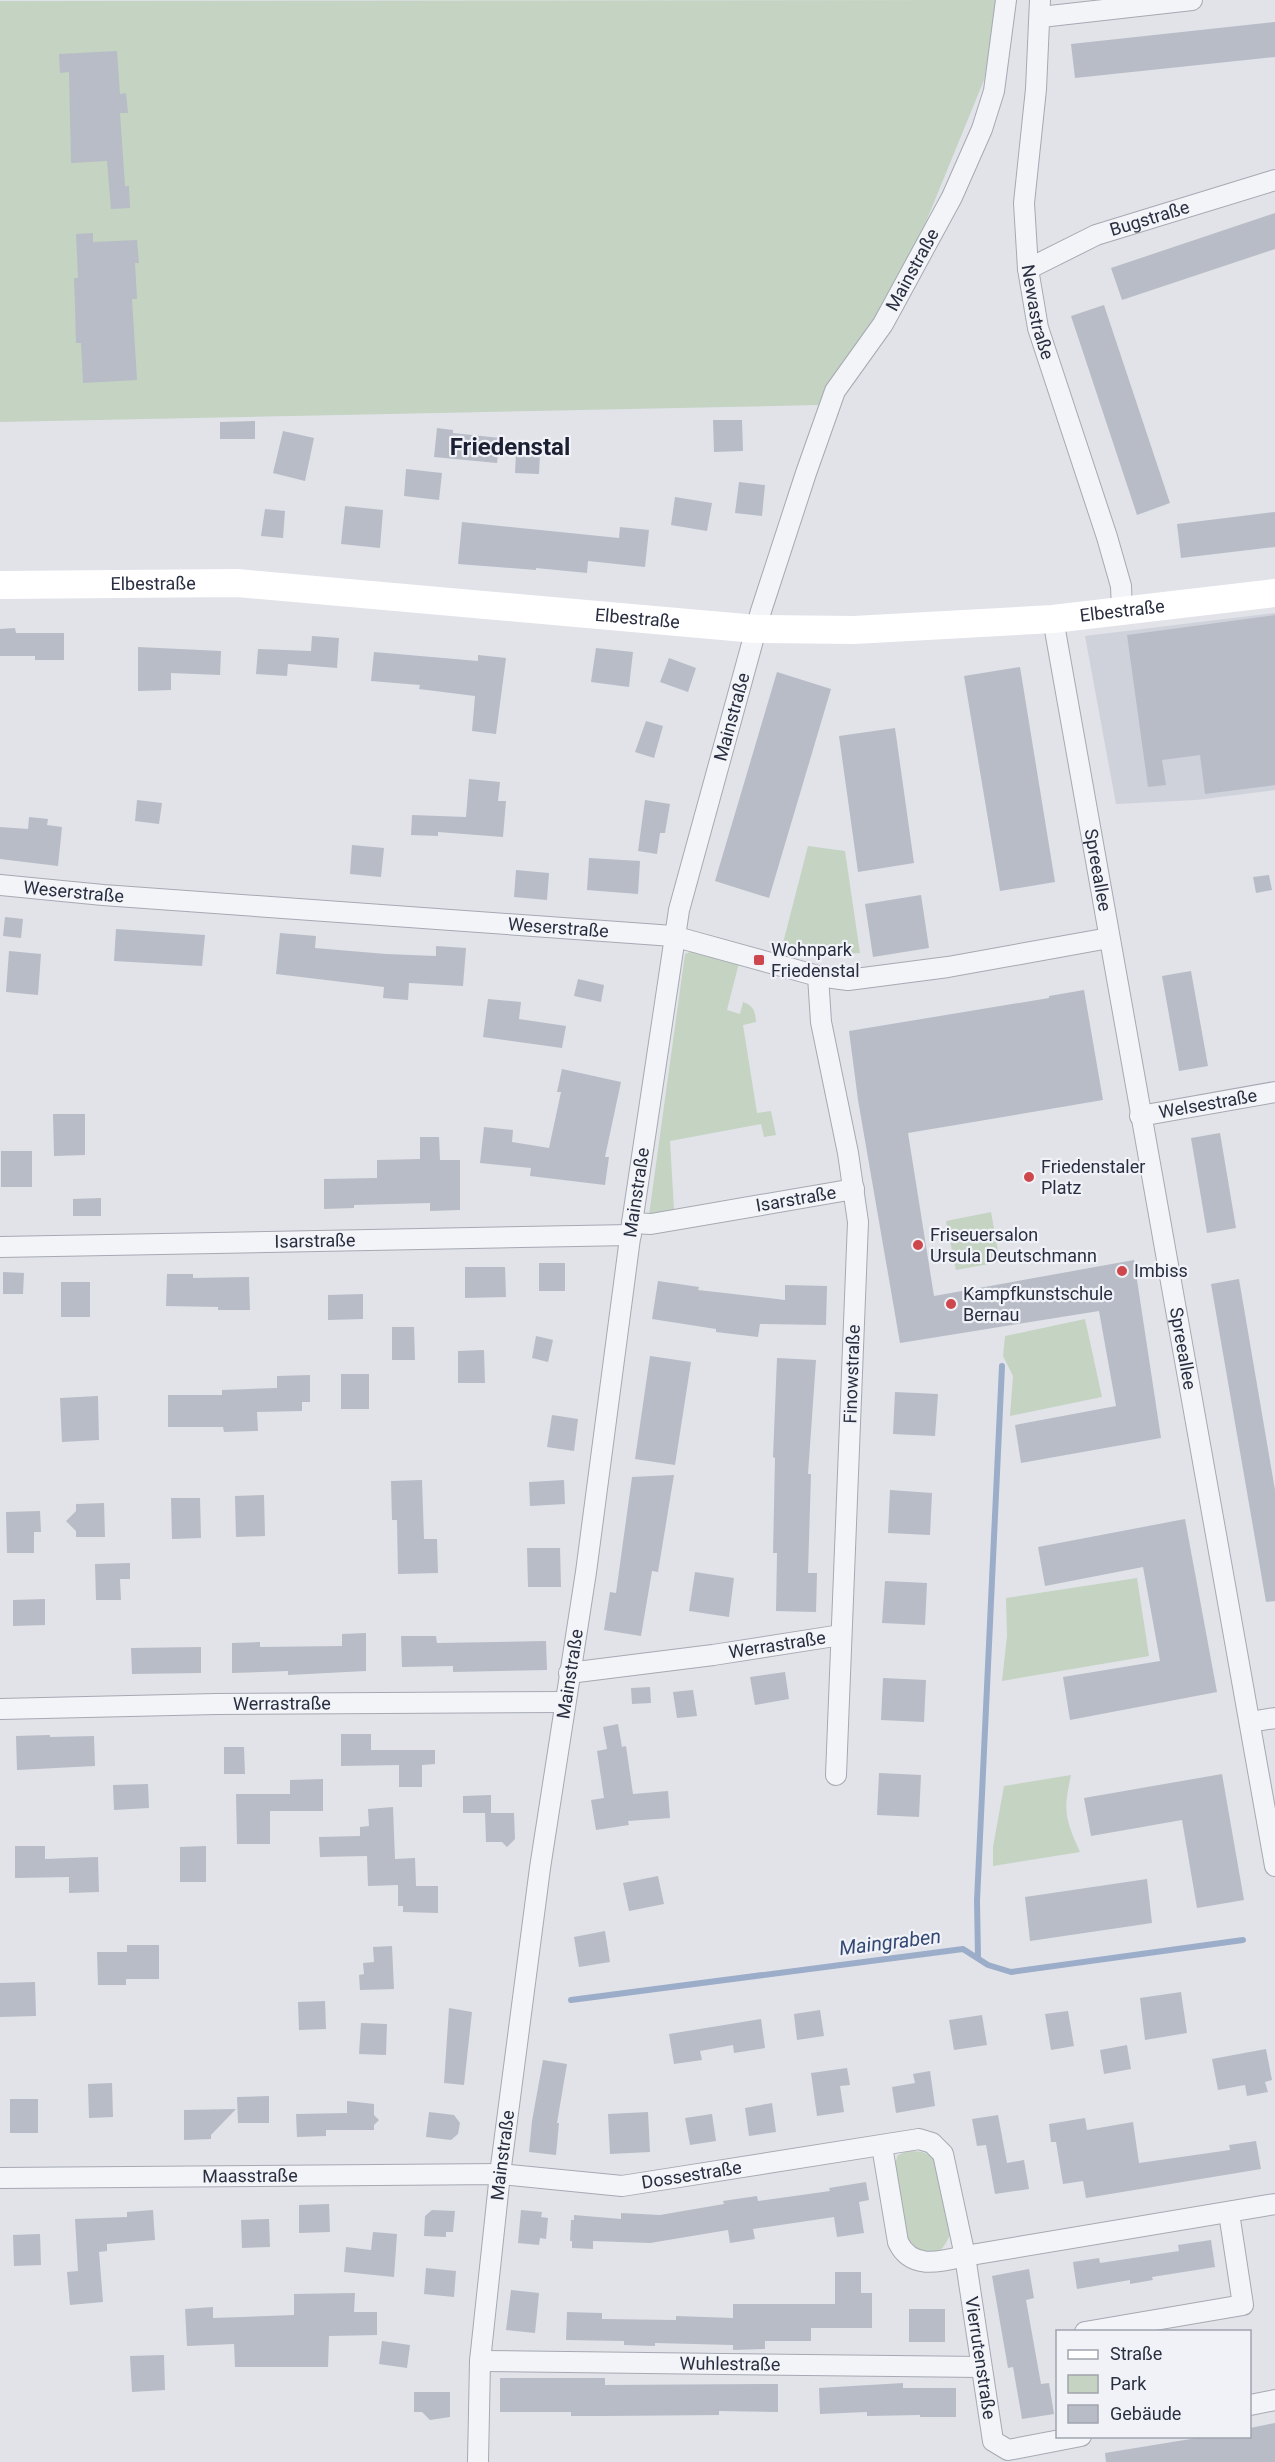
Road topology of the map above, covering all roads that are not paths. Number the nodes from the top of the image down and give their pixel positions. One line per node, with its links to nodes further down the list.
1 (1006, 0): 10 (street, Mainstraße)
2 (1192, 0): 3 (street)
3 (1041, 9): 5 (street, Newastraße)
4 (1275, 180): 5 (street, Bugstraße)
5 (1028, 269): 8 (street, Newastraße)
6 (0, 585): 10 (street, Elbestraße)
7 (1275, 594): 8 (street, Elbestraße)
8 (1122, 612): 9 (street, Elbestraße)
9 (1053, 619): 10 (street, Elbestraße); 13 (street, Spreeallee)
10 (756, 629): 12 (street, Mainstraße)
11 (0, 885): 12 (street, Weserstraße)
12 (673, 936): 14 (street, Weserstraße); 18 (street, Mainstraße)
13 (1109, 938): 14 (street, Weserstraße); 16 (street, Spreeallee)
14 (818, 976): 17 (street, Finowstraße)
15 (1275, 1092): 16 (street, Welsestraße)
16 (1140, 1116): 25 (street, Spreeallee)
17 (854, 1189): 18 (street, Isarstraße); 20 (street, Finowstraße)
18 (632, 1229): 19 (street, Isarstraße); 21 (street, Mainstraße)
19 (0, 1247)
20 (841, 1635): 21 (street, Werrastraße); 26 (street, Finowstraße)
21 (569, 1672): 22 (street, Mainstraße)
22 (565, 1702): 23 (street, Werrastraße); 29 (street, Mainstraße)
23 (0, 1709)
24 (1275, 1718): 25 (street)
25 (1250, 1722): 27 (street, Spreeallee)
26 (836, 1775)
27 (1275, 1866)
28 (882, 2146): 29 (street, Dossestraße); 33 (street, Dossestraße); 33 (street)
29 (500, 2174): 30 (street, Maasstraße); 35 (street, Mainstraße)
30 (0, 2178)
31 (1275, 2204): 32 (street)
32 (1229, 2213): 33 (street); 34 (street)
33 (965, 2256): 36 (street, Vierrutenstraße)
34 (1091, 2330)
35 (480, 2361): 36 (street, Wuhlestraße); 40 (street, Mainstraße)
36 (981, 2367): 39 (street, Vierrutenstraße)
37 (1275, 2400): 38 (street)
38 (1251, 2405)
39 (1071, 2438)
40 (478, 2452)

